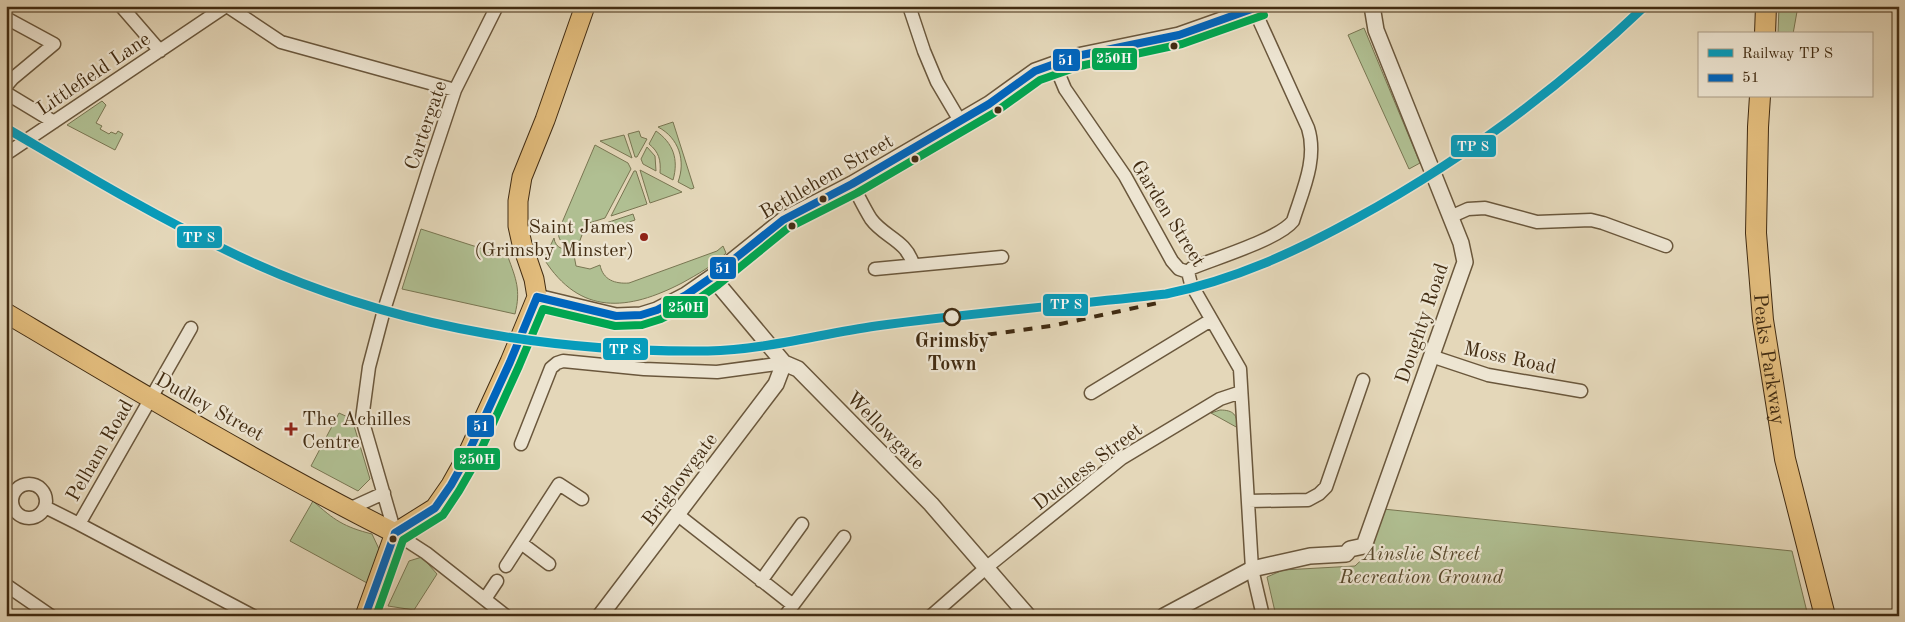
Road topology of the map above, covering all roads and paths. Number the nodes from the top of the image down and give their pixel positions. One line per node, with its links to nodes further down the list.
1 (121, 6): 11 (street)
2 (227, 6): 11 (street, Littlefield Lane); 14 (street)
3 (497, 6): 14 (street, Cartergate)
4 (585, 6): 28 (main road)
5 (909, 6): 17 (street)
6 (1372, 6): 21 (street, Doughty Road)
7 (1766, 6): 10 (highway)
8 (1257, 8): 12 (street, Bethlehem Street); 26 (street)
9 (6, 18): 13 (street)
10 (1765, 32)
11 (160, 51): 18 (street, Littlefield Lane)
12 (1059, 61): 17 (street, Bethlehem Street); 26 (street, Garden Street)
13 (6, 86)
14 (455, 90): 40 (street, Cartergate)
15 (6, 93): 18 (street)
16 (1760, 98): 68 (highway, Peaks Parkway)
17 (964, 119): 20 (street, Bethlehem Street)
18 (54, 122): 19 (street, Littlefield Lane)
19 (6, 154)
20 (852, 184): 24 (street); 27 (street, Bethlehem Street)
21 (1450, 217): 22 (street); 32 (street, Doughty Road)
22 (1666, 246)
23 (1002, 257): 24 (street)
24 (912, 264): 25 (street)
25 (875, 269)
26 (1188, 272): 30 (street, Garden Street)
27 (712, 277): 28 (street, Bethlehem Street); 33 (street, Wellowgate)
28 (537, 297): 48 (main road)
29 (6, 312): 38 (main road, Dudley Street)
30 (1211, 320): 36 (street, Garden Street); 37 (street)
31 (191, 328): 38 (street, Pelham Road)
32 (1431, 356): 35 (street, Moss Road); 54 (street, Doughty Road)
33 (784, 363): 39 (street); 45 (street, Brighowgate); 53 (street, Wellowgate)
34 (1363, 380): 42 (street)
35 (1581, 391)
36 (1241, 392): 42 (street, Garden Street); 53 (street, Duchess Street)
37 (1092, 393)
38 (150, 398): 44 (main road, Dudley Street); 46 (street, Pelham Road)
39 (521, 444)
40 (384, 493): 44 (street); 48 (street, Cartergate)
41 (582, 498): 50 (street)
42 (1248, 501): 54 (street, Garden Street)
43 (45, 507): 46 (street)
44 (348, 509): 48 (main road, Dudley Street)
45 (678, 515): 56 (street); 63 (street, Brighowgate)
46 (79, 524): 60 (street, Pelham Road)
47 (802, 524): 56 (street)
48 (396, 533): 58 (street); 61 (main road)
49 (844, 537): 56 (street)
50 (521, 543): 51 (street); 52 (street)
51 (548, 564)
52 (506, 566)
53 (987, 567): 64 (street, Duchess Street); 65 (street, Wellowgate)
54 (1252, 569): 66 (street, Doughty Road); 67 (street, Garden Street)
55 (497, 581): 58 (street)
56 (761, 581)
57 (6, 585): 59 (street)
58 (485, 600): 62 (street)
59 (51, 616)
60 (253, 616)
61 (365, 616)
62 (506, 616)
63 (600, 616)
64 (932, 616)
65 (1028, 616)
66 (1164, 616)
67 (1263, 616)
68 (1825, 616)

